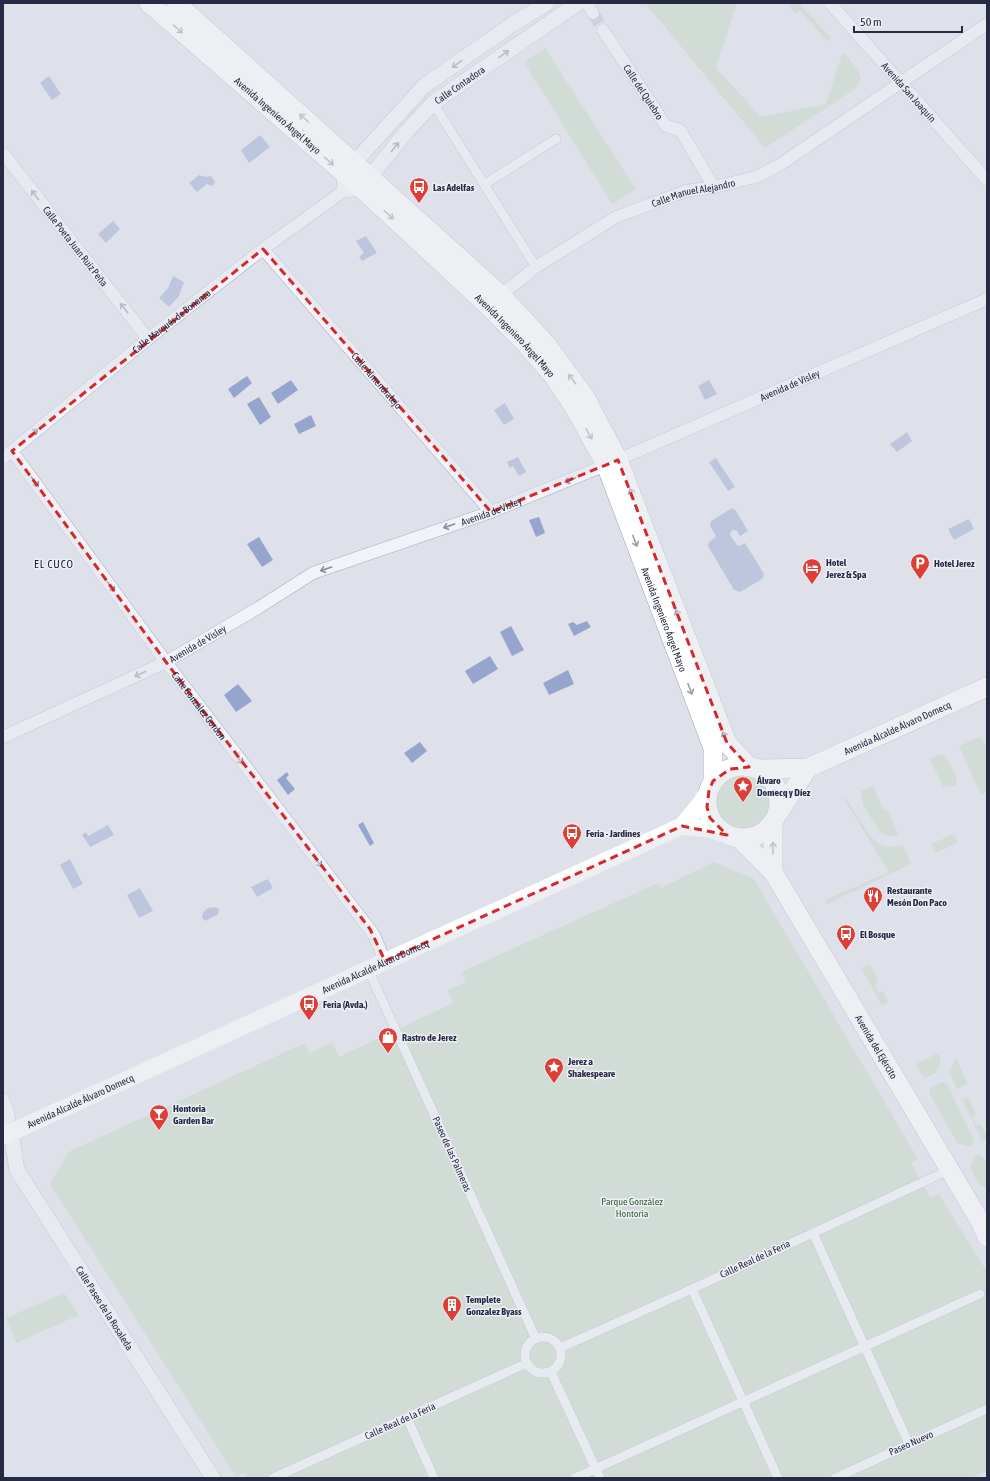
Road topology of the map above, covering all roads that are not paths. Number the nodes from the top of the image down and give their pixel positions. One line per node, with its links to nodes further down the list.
1 (149, 3): 12 (main road, Avenida Ingeniero Ángel Mayo, one-way to 12)
2 (176, 3): 12 (main road, Avenida Ingeniero Ángel Mayo, one-way to 2)
3 (547, 3): 12 (street, Calle Contadora, one-way to 12)
4 (578, 3): 9 (street, Calle Contadora, one-way to 4)
5 (830, 3): 8 (street, Avenida San Joaquín)
6 (987, 24): 8 (street, Calle Manuel Alejandro)
7 (603, 30): 15 (street, Calle del Quiebro)
8 (901, 84): 13 (street, Avenida San Joaquín); 15 (street, Calle Manuel Alejandro)
9 (434, 103): 12 (street, Calle Contadora, one-way to 9); 14 (street)
10 (556, 139): 14 (street)
11 (3, 153): 20 (street, Calle Poeta Juan Ruiz Peña, one-way to 11)
12 (355, 179): 16 (street, Calle Marqués de Bonanza); 19 (main road, Avenida Ingeniero Ángel Mayo)
13 (987, 180)
14 (485, 184): 17 (street)
15 (714, 187): 17 (street, Calle Manuel Alejandro)
16 (263, 249): 20 (street, Calle Marqués de Bonanza); 23 (street, Calle Almendralejo)
17 (536, 267): 19 (street, Calle Manuel Alejandro)
18 (987, 299): 22 (street, Avenida de Visley)
19 (494, 300): 22 (main road, Avenida Ingeniero Ángel Mayo)
20 (148, 339): 21 (street, Calle Marqués de Bonanza, one-way to 20)
21 (7, 454): 24 (street, Calle González Gordon, one-way to 24)
22 (612, 462): 23 (street, Avenida de Visley, one-way to 23); 27 (main road, Avenida Ingeniero Ángel Mayo, one-way to 22); 29 (main road, Avenida Ingeniero Ángel Mayo, one-way to 29)
23 (491, 512): 24 (street, Avenida de Visley, one-way to 24)
24 (166, 662): 26 (street, Avenida de Visley, one-way to 26); 34 (street, Calle González Gordon, one-way to 34)
25 (987, 687): 28 (main road, Avenida Alcalde Álvaro Domecq)
26 (3, 737)
27 (753, 768): 28 (main road, Avenida Alcalde Álvaro Domecq); 29 (main road); 30 (main road)
28 (808, 768): 30 (main road)
29 (711, 785): 31 (main road, Avenida Alcalde Álvaro Domecq); 32 (main road)
30 (776, 818): 32 (main road); 33 (main road, one-way to 30)
31 (682, 826): 32 (main road); 34 (main road, Avenida Alcalde Álvaro Domecq)
32 (733, 837): 33 (main road, Avenida del Ejército)
33 (773, 872): 38 (main road, Avenida del Ejército)
34 (385, 961): 35 (main road, Avenida Alcalde Álvaro Domecq)
35 (368, 969): 37 (main road, Avenida Alcalde Álvaro Domecq); 43 (street, Paseo de las Palmeras)
36 (3, 1099): 37 (street)
37 (7, 1135): 53 (street, Calle Paseo de la Rosaleda)
38 (949, 1170): 39 (main road, Avenida del Ejército); 40 (street, Calle Real de la Feria)
39 (985, 1227)
40 (813, 1233): 41 (street, Calle Real de la Feria); 44 (street)
41 (692, 1289): 45 (street, Calle Real de la Feria); 48 (street)
42 (980, 1294): 44 (street)
43 (536, 1339): 45 (street); 46 (street)
44 (864, 1346): 48 (street); 51 (street)
45 (560, 1348): 47 (street)
46 (527, 1363): 47 (street); 50 (street, Calle Real de la Feria)
47 (551, 1372): 52 (street)
48 (743, 1402): 52 (street); 58 (street)
49 (987, 1409): 51 (street, Paseo Nuevo)
50 (407, 1418): 54 (street, Calle Real de la Feria); 55 (street)
51 (909, 1444): 59 (street, Paseo Nuevo)
52 (596, 1469): 56 (street); 57 (street)
53 (209, 1477)
54 (273, 1478)
55 (434, 1478)
56 (575, 1478)
57 (600, 1478)
58 (778, 1478)
59 (835, 1478)

